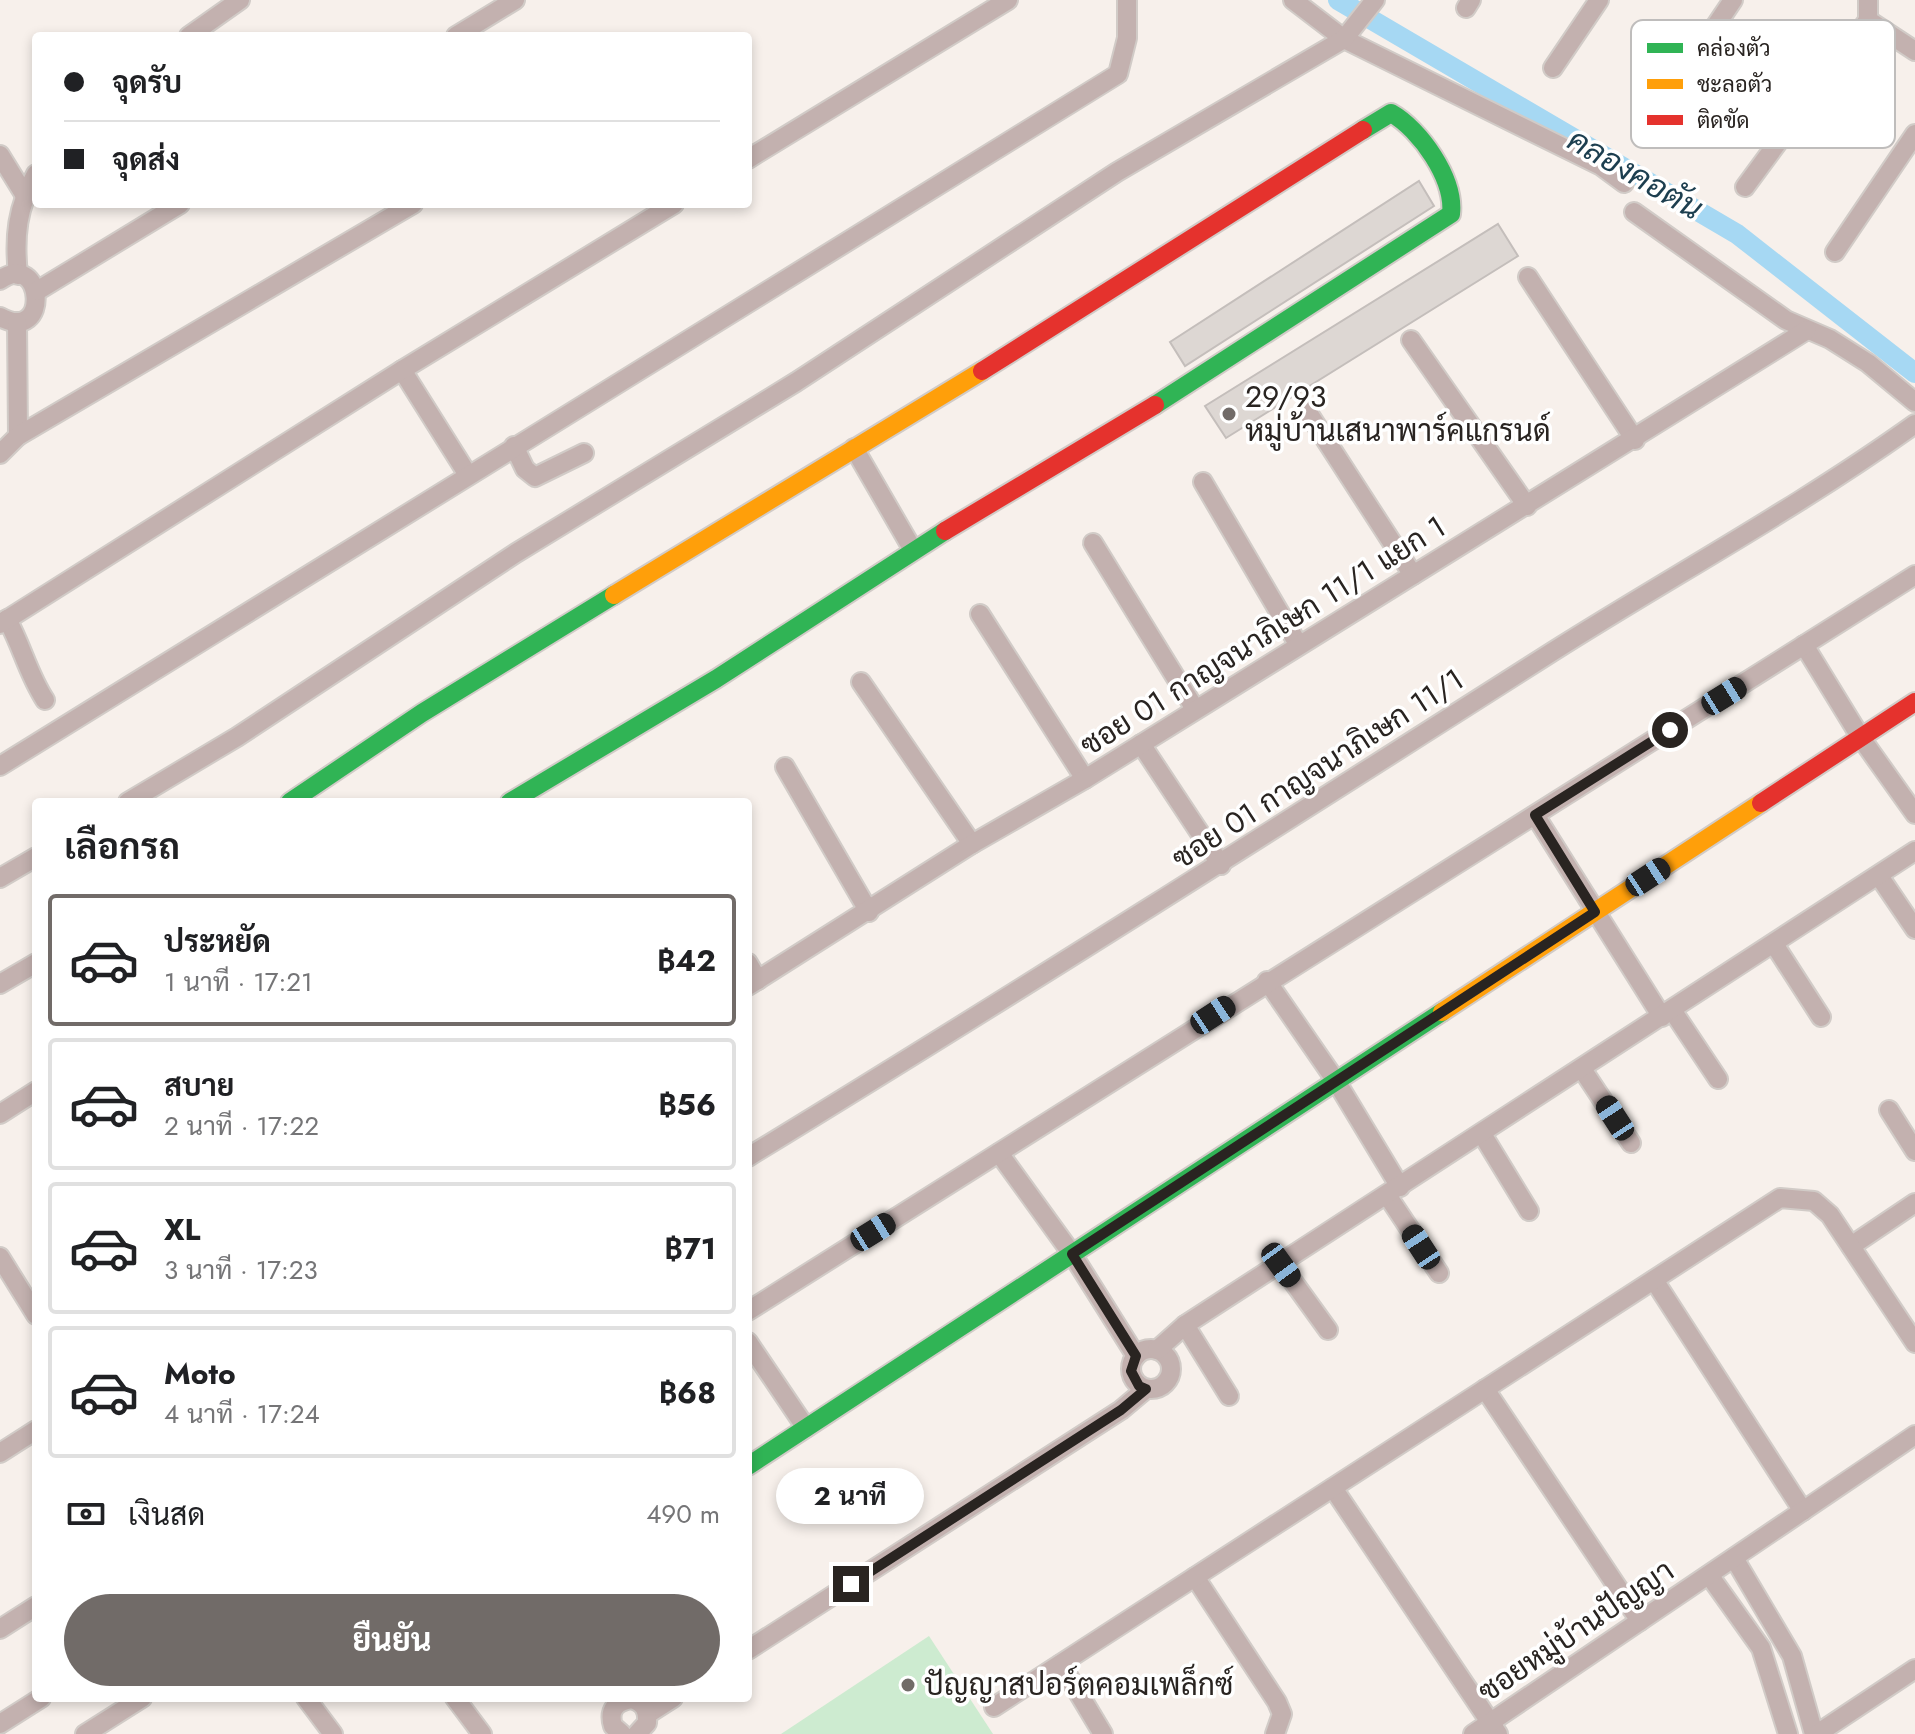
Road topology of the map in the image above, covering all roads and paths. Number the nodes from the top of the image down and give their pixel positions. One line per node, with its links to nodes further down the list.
1 (240, 0): 12 (street)
2 (515, 0): 13 (street)
3 (1008, 0): 21 (street)
4 (1127, 0): 43 (street)
5 (1293, 0): 14 (street)
6 (1375, 0): 14 (street)
7 (1599, 0): 17 (street)
8 (1733, 0): 10 (street)
9 (1868, 0): 11 (street)
10 (1720, 20)
11 (1868, 20)
12 (195, 32)
13 (463, 32)
14 (1348, 33): 23 (street); 67 (street)
15 (1895, 38): 16 (street)
16 (1915, 51)
17 (1553, 68)
18 (1915, 134): 30 (street)
19 (1774, 148): 24 (street)
20 (0, 155): 25 (street)
21 (752, 157)
22 (32, 181): 25 (street)
23 (1624, 183)
24 (1745, 187)
25 (24, 194): 31 (street)
26 (173, 208): 33 (street)
27 (406, 208): 41 (street)
28 (667, 208): 37 (street)
29 (1634, 212): 35 (street)
30 (1835, 252)
31 (9, 277): 33 (street)
32 (1528, 277): 42 (street)
33 (37, 291): 34 (street)
34 (8, 320): 41 (street)
35 (1807, 330): 38 (street); 42 (street, ซอย 01 กาญจนาภิเษก 11/1 แยก 1)
36 (1411, 340): 49 (street)
37 (402, 370): 47 (street); 55 (street)
38 (1915, 402)
39 (1307, 411): 52 (street)
40 (1915, 424): 75 (street, ซอย 01 กาญจนาภิเษก 11/1)
41 (18, 436): 46 (street)
42 (1635, 440): 49 (street, ซอย 01 กาญจนาภิเษก 11/1 แยก 1)
43 (514, 446): 45 (street); 47 (street)
44 (854, 448): 51 (street); 51 (street); 68 (street)
45 (584, 453)
46 (0, 454)
47 (468, 475): 64 (street)
48 (1203, 482): 56 (street)
49 (1527, 506): 52 (street, ซอย 01 กาญจนาภิเษก 11/1 แยก 1)
50 (1093, 543): 61 (street)
51 (913, 550): 69 (street)
52 (1413, 575): 56 (street, ซอย 01 กาญจนาภิเษก 11/1 แยก 1)
53 (1915, 575): 57 (street)
54 (980, 614): 66 (street)
55 (4, 621): 59 (street)
56 (1298, 644): 61 (street, ซอย 01 กาญจนาภิเษก 11/1 แยก 1)
57 (1804, 645): 62 (street); 71 (street)
58 (861, 682): 72 (street)
59 (45, 700)
60 (1915, 702): 62 (street)
61 (1195, 709): 63 (street, ซอย 01 กาญจนาภิเษก 11/1 แยก 1)
62 (1861, 738): 70 (street); 79 (street)
63 (1141, 744): 66 (street, ซอย 01 กาญจนาภิเษก 11/1 แยก 1); 75 (street)
64 (0, 766)
65 (785, 767): 78 (street)
66 (1085, 779): 72 (street, ซอย 01 กาญจนาภิเษก 11/1 แยก 1)
67 (135, 798)
68 (296, 798)
69 (517, 798)
70 (1915, 814)
71 (1535, 815): 79 (street); 83 (street)
72 (972, 844): 78 (street, ซอย 01 กาญจนาภิเษก 11/1 แยก 1)
73 (1915, 851): 76 (street)
74 (32, 859): 77 (street)
75 (1221, 865): 98 (street, ซอย 01 กาญจนาภิเษก 11/1)
76 (1879, 876): 80 (street); 81 (street)
77 (0, 878)
78 (869, 912): 84 (street, ซอย 01 กาญจนาภิเษก 11/1 แยก 1)
79 (1595, 912): 86 (street); 90 (street)
80 (1915, 929)
81 (1774, 944): 86 (street); 87 (street)
82 (32, 968): 85 (street)
83 (1267, 981): 90 (street); 97 (street)
84 (753, 983)
85 (0, 984)
86 (1667, 1014): 88 (street); 89 (street)
87 (1821, 1017)
88 (1582, 1069): 94 (street); 95 (street)
89 (1718, 1079)
90 (1336, 1081): 99 (street); 103 (street)
91 (32, 1094): 93 (street)
92 (1889, 1110): 96 (street)
93 (0, 1114)
94 (1482, 1134): 99 (street); 101 (street)
95 (1631, 1143)
96 (1915, 1151)
97 (999, 1153): 103 (street); 108 (street)
98 (752, 1155)
99 (1394, 1191): 105 (street); 106 (street)
100 (1915, 1203): 102 (street)
101 (1529, 1211)
102 (1851, 1246): 107 (street); 112 (street)
103 (1072, 1254): 115 (street); 119 (street)
104 (0, 1257): 109 (street)
105 (1281, 1265): 110 (street); 111 (street)
106 (1439, 1273)
107 (1654, 1280): 117 (street); 125 (street)
108 (752, 1308)
109 (32, 1309)
110 (1185, 1325): 114 (street); 118 (street)
111 (1328, 1330)
112 (1915, 1343)
113 (752, 1348): 119 (street)
114 (1157, 1350): 115 (street); 116 (street)
115 (1136, 1356): 116 (street)
116 (1146, 1389): 132 (street)
117 (1485, 1389): 124 (street); 130 (street)
118 (1229, 1396)
119 (806, 1428): 123 (street)
120 (32, 1433): 122 (street)
121 (1915, 1435): 125 (street, ซอยหมู่บ้านปัญญา)
122 (0, 1453)
123 (752, 1463)
124 (1333, 1488): 128 (street); 145 (street)
125 (1803, 1511): 126 (street, ซอยหมู่บ้านปัญญา)
126 (1734, 1558): 127 (street, ซอยหมู่บ้านปัญญา); 155 (street)
127 (1709, 1575): 130 (street, ซอยหมู่บ้านปัญญา); 154 (street, ซอยหมู่บ้านปัญญา)
128 (1195, 1577): 133 (street); 152 (street)
129 (32, 1609): 131 (street)
130 (1640, 1621): 145 (street, ซอยหมู่บ้านปัญญา)
131 (0, 1629)
132 (752, 1647)
133 (1061, 1664): 142 (street); 151 (street)
134 (1915, 1669): 155 (street)
135 (35, 1702): 144 (street)
136 (136, 1702): 147 (street)
137 (309, 1702): 148 (street)
138 (458, 1702): 149 (street)
139 (614, 1702): 146 (street)
140 (637, 1702): 143 (street)
141 (667, 1702): 143 (street)
142 (994, 1707)
143 (648, 1714): 150 (street)
144 (0, 1724)
145 (1494, 1728): 153 (street, ซอยหมู่บ้านปัญญา)
146 (618, 1733)
147 (85, 1734)
148 (333, 1734)
149 (482, 1734)
150 (637, 1734)
151 (1103, 1734)
152 (1275, 1734)
153 (1473, 1734)
154 (1788, 1734)
155 (1815, 1734)

